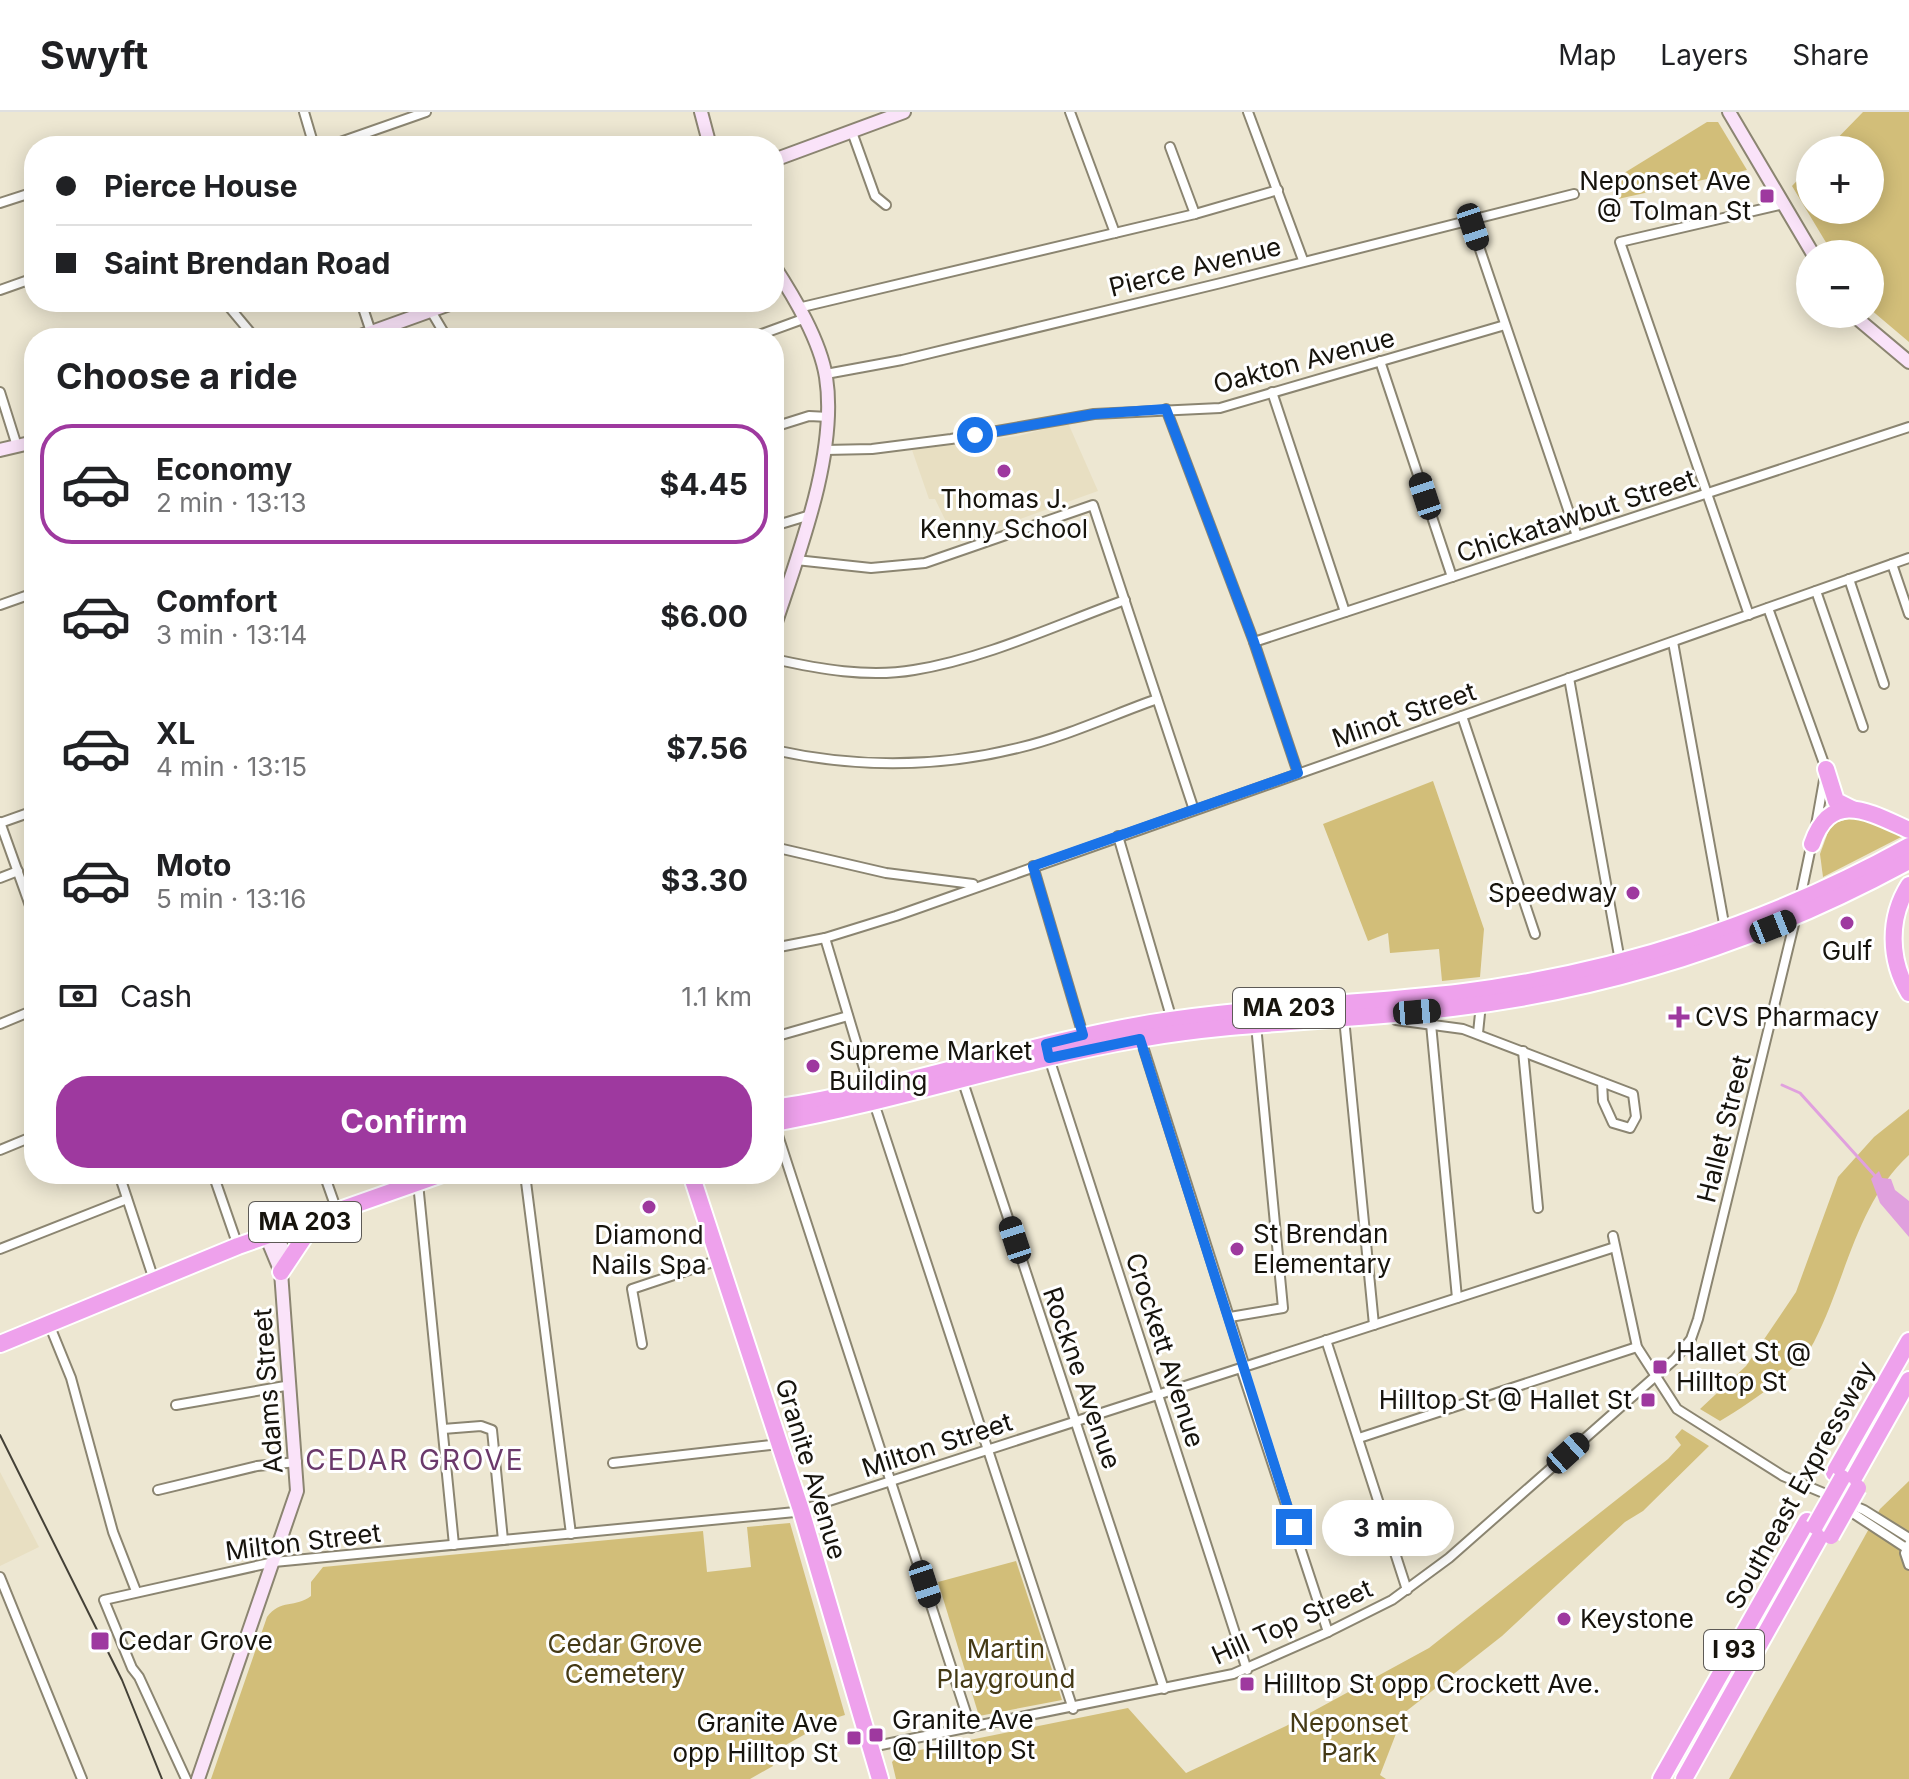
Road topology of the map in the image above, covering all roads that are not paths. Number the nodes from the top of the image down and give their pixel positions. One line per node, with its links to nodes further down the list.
1 (304, 112): 9 (street)
2 (426, 112): 10 (street)
3 (701, 112): 11 (main road)
4 (904, 112): 8 (main road)
5 (1070, 112): 22 (street)
6 (1248, 112): 14 (street)
7 (1729, 112): 18 (main road)
8 (852, 132): 13 (main road); 19 (street)
9 (311, 136)
10 (358, 136)
11 (707, 136)
12 (1170, 147): 20 (street)
13 (784, 156)
14 (1278, 190): 20 (street); 24 (street)
15 (1574, 194): 21 (street, Pierce Avenue)
16 (24, 195): 17 (street)
17 (0, 203)
18 (1784, 204): 23 (main road); 49 (street)
19 (886, 205)
20 (1195, 214): 22 (street)
21 (1470, 220): 24 (street, Pierce Avenue); 31 (street)
22 (1115, 233): 30 (street)
23 (1805, 240)
24 (1303, 260): 38 (street, Pierce Avenue)
25 (24, 282): 27 (street)
26 (784, 284): 30 (main road)
27 (0, 290)
28 (233, 312): 32 (street)
29 (428, 312): 33 (main road)
30 (800, 314): 34 (street); 38 (main road)
31 (1505, 325): 36 (street, Oakton Avenue); 52 (street)
32 (247, 328)
33 (382, 328)
34 (771, 328)
35 (1869, 328): 37 (main road)
36 (1380, 361): 40 (street, Oakton Avenue); 56 (street)
37 (1909, 362)
38 (826, 374): 42 (main road)
39 (0, 392): 46 (street)
40 (1272, 392): 41 (street, Oakton Avenue); 64 (street)
41 (1166, 409): 48 (street, Oakton Avenue); 67 (street)
42 (829, 417): 43 (street); 48 (main road)
43 (784, 424)
44 (1909, 427): 49 (street, Chickatawbut Street)
45 (24, 444): 46 (main road)
46 (17, 446): 47 (main road)
47 (0, 450)
48 (825, 450): 50 (main road)
49 (1708, 493): 52 (street, Chickatawbut Street); 66 (street)
50 (807, 516): 51 (street); 54 (main road)
51 (784, 523)
52 (1577, 536): 56 (street, Chickatawbut Street)
53 (1909, 558): 55 (street, Minot Street)
54 (796, 560): 60 (main road); 61 (street)
55 (1892, 564): 57 (street, Minot Street); 65 (street)
56 (1452, 577): 64 (street, Chickatawbut Street)
57 (1849, 579): 58 (street, Minot Street); 71 (street)
58 (1816, 591): 63 (street, Minot Street); 74 (street)
59 (24, 597): 62 (street)
60 (784, 597)
61 (1125, 600): 69 (street); 72 (street)
62 (0, 605)
63 (1768, 608): 66 (street, Minot Street); 76 (street)
64 (1345, 612): 67 (street, Chickatawbut Street)
65 (1909, 614)
66 (1749, 615): 68 (street, Minot Street)
67 (1254, 642): 77 (street)
68 (1673, 642): 70 (street, Minot Street); 97 (street)
69 (784, 661)
70 (1569, 678): 73 (street, Minot Street); 100 (street)
71 (1884, 684)
72 (1157, 699): 75 (street); 79 (street)
73 (1462, 716): 77 (street, Minot Street); 96 (street)
74 (1863, 727)
75 (784, 752)
76 (1824, 765): 78 (highway); 84 (street, Hallet Street)
77 (1298, 773): 79 (street, Minot Street)
78 (1852, 809): 82 (highway); 84 (highway)
79 (1194, 810): 83 (street, Minot Street)
80 (24, 815): 81 (street)
81 (0, 823): 89 (street)
82 (1909, 830)
83 (1118, 836): 88 (street, Minot Street); 107 (street)
84 (1812, 844): 94 (street, Hallet Street)
85 (1909, 846): 94 (highway, MA 203)
86 (784, 849): 91 (street)
87 (1909, 861): 95 (highway, MA 203)
88 (1033, 866): 91 (street, Minot Street); 113 (street)
89 (18, 871): 90 (street); 93 (street)
90 (0, 878)
91 (978, 885): 98 (street, Minot Street)
92 (1909, 885): 101 (highway)
93 (24, 888)
94 (1801, 899): 95 (street, Hallet Street); 97 (highway, MA 203)
95 (1796, 918): 97 (highway, MA 203); 153 (street, Hallet Street)
96 (1535, 934)
97 (1727, 936): 100 (highway, MA 203); 102 (highway, MA 203)
98 (825, 938): 99 (street, Minot Street); 105 (street)
99 (784, 946)
100 (1620, 962): 103 (highway, MA 203)
101 (1909, 993)
102 (1481, 1004): 103 (highway, MA 203); 111 (street)
103 (1432, 1010): 106 (highway, MA 203); 107 (highway, MA 203); 111 (street); 142 (street)
104 (24, 1014): 108 (street)
105 (848, 1016): 112 (street); 118 (street)
106 (1344, 1018): 109 (highway, MA 203); 145 (street)
107 (1172, 1020): 110 (highway, MA 203)
108 (0, 1024)
109 (1256, 1025): 110 (highway, MA 203); 143 (street)
110 (1138, 1032): 113 (highway, MA 203); 114 (highway, MA 203); 143 (street)
111 (1478, 1033): 115 (street)
112 (784, 1034)
113 (1083, 1035): 114 (highway, MA 203)
114 (1047, 1051): 116 (highway, MA 203); 118 (highway, MA 203); 156 (street, Crockett Avenue)
115 (1523, 1051): 117 (street); 132 (street)
116 (962, 1079): 118 (highway, MA 203); 159 (street, Rockne Avenue)
117 (1602, 1082): 117 (street)
118 (872, 1096): 119 (highway, MA 203); 120 (highway, MA 203); 163 (street)
119 (784, 1107)
120 (784, 1120)
121 (24, 1140): 122 (street)
122 (0, 1150)
123 (784, 1154): 166 (street)
124 (122, 1184): 131 (street)
125 (216, 1184): 136 (street)
126 (326, 1184): 133 (street)
127 (415, 1184): 133 (highway, MA 203)
128 (418, 1184): 160 (street)
129 (526, 1184): 171 (street)
130 (694, 1184): 139 (highway, Granite Avenue)
131 (127, 1199): 138 (street); 141 (street)
132 (1538, 1208)
133 (332, 1213): 134 (highway, MA 203); 140 (highway)
134 (272, 1234): 136 (highway, MA 203); 140 (main road, Adams Street)
135 (1613, 1236): 137 (street)
136 (238, 1246): 141 (highway, MA 203)
137 (1615, 1247): 142 (street, Milton Street); 150 (street)
138 (0, 1249)
139 (720, 1260): 149 (street); 162 (highway, Granite Avenue)
140 (281, 1272): 155 (main road, Adams Street)
141 (154, 1280): 144 (highway, MA 203)
142 (1457, 1298): 145 (street, Milton Street)
143 (1230, 1317): 152 (street)
144 (49, 1324): 148 (highway, MA 203); 179 (street)
145 (1374, 1325): 146 (street, Milton Street)
146 (1326, 1340): 152 (street, Milton Street); 161 (street)
147 (1909, 1341): 167 (highway, Southeast Expressway / I 93)
148 (0, 1344)
149 (642, 1344)
150 (1637, 1347): 153 (street); 161 (street)
151 (1909, 1360): 167 (highway, I 93)
152 (1243, 1367): 156 (street, Milton Street); 180 (street)
153 (1654, 1377): 173 (street); 178 (street, Hill Top Street)
154 (1909, 1380): 167 (highway, I 93)
155 (291, 1385): 158 (street); 164 (main road, Adams Street)
156 (1158, 1395): 159 (street, Milton Street); 181 (street, Crockett Avenue)
157 (1909, 1398): 167 (highway, Southeast Expressway / I 93)
158 (176, 1405)
159 (1075, 1422): 163 (street, Milton Street); 182 (street, Rockne Avenue)
160 (443, 1429): 172 (street); 174 (street)
161 (1359, 1438): 178 (street)
162 (780, 1444): 165 (street); 169 (highway, Granite Avenue)
163 (987, 1450): 166 (street, Milton Street); 183 (street)
164 (297, 1462): 168 (street); 175 (main road, Adams Street)
165 (613, 1463)
166 (891, 1481): 169 (street, Milton Street); 184 (street)
167 (1846, 1481): 170 (highway, Southeast Expressway / I 93, bridge); 170 (highway, Southeast Expressway / I 93)
168 (158, 1490)
169 (801, 1510): 171 (street, Milton Street); 185 (highway, Granite Avenue)
170 (1819, 1529): 190 (highway, Southeast Expressway / I 93); 191 (highway, I 93); 192 (highway, I 93); 193 (highway, Southeast Expressway / I 93)
171 (571, 1534): 172 (street, Milton Street)
172 (503, 1540): 174 (street, Milton Street)
173 (1908, 1543): 176 (street)
174 (454, 1545): 175 (street, Milton Street)
175 (274, 1562): 179 (street, Milton Street); 188 (main road, Adams Street)
176 (1909, 1565)
177 (0, 1577): 186 (street)
178 (1407, 1590): 180 (street, Hill Top Street)
179 (136, 1591): 187 (street, Milton Street)
180 (1328, 1632): 181 (street, Hill Top Street)
181 (1247, 1670): 182 (street, Hill Top Street)
182 (1164, 1689): 183 (street, Hill Top Street)
183 (1073, 1709): 184 (street, Hill Top Street)
184 (971, 1728): 185 (street, Hill Top Street)
185 (870, 1747): 189 (highway, Granite Avenue)
186 (82, 1779)
187 (186, 1779)
188 (198, 1779)
189 (880, 1779)
190 (1661, 1779)
191 (1672, 1779)
192 (1684, 1779)
193 (1694, 1779)

